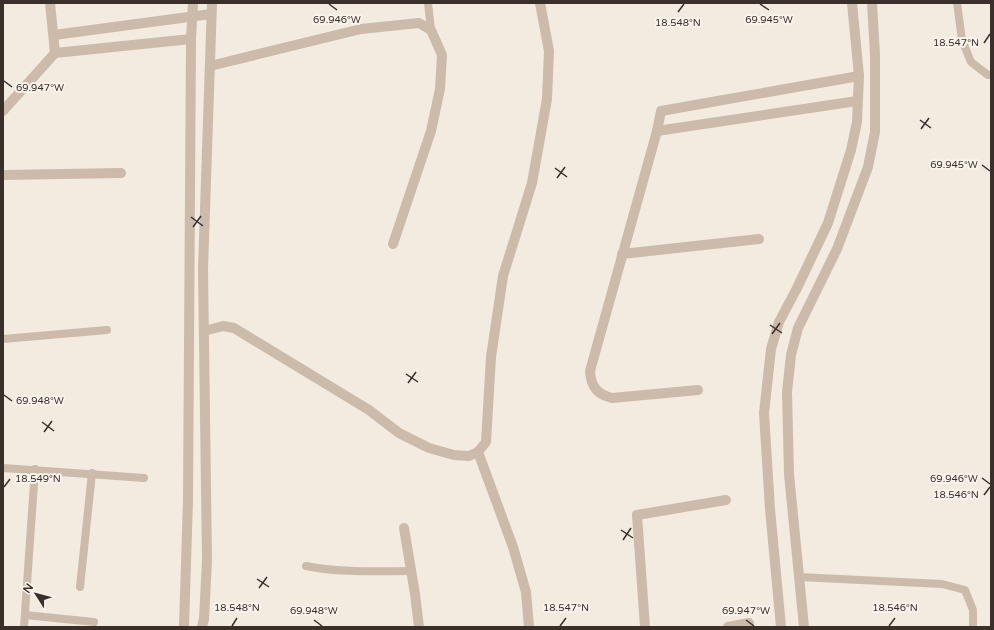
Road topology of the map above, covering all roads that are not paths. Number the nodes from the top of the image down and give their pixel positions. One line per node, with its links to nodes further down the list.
1 (50, 3): 12 (street)
2 (193, 3): 10 (street)
3 (212, 3): 9 (street)
4 (428, 3): 11 (lane)
5 (540, 3): 30 (street)
6 (852, 3): 17 (street)
7 (872, 3): 39 (street)
8 (957, 3): 16 (lane)
9 (211, 14): 10 (street); 15 (street)
10 (193, 16): 12 (street); 13 (street)
11 (431, 30): 15 (street); 24 (street)
12 (54, 35): 14 (street)
13 (191, 39): 14 (street); 45 (street)
14 (54, 53): 19 (street)
15 (210, 66): 27 (street)
16 (991, 75)
17 (859, 76): 18 (street); 20 (street)
18 (857, 101): 20 (street); 51 (street)
19 (3, 111)
20 (657, 131): 25 (street)
21 (121, 173): 22 (street)
22 (3, 175)
23 (759, 238): 25 (street)
24 (392, 244)
25 (622, 254): 29 (street)
26 (107, 330): 28 (lane)
27 (204, 331): 30 (street); 46 (street)
28 (3, 339)
29 (698, 390)
30 (478, 452): 48 (street)
31 (3, 468): 32 (lane)
32 (35, 469): 33 (lane); 41 (lane)
33 (92, 473): 34 (lane); 40 (lane)
34 (144, 478)
35 (726, 500): 49 (street)
36 (404, 528): 38 (street)
37 (306, 566): 38 (lane)
38 (411, 571): 47 (street)
39 (799, 577): 52 (street); 53 (lane)
40 (80, 586)
41 (25, 615): 42 (lane); 44 (lane)
42 (94, 622)
43 (749, 623): 50 (street)
44 (24, 627)
45 (184, 627)
46 (202, 627)
47 (419, 627)
48 (529, 627)
49 (645, 627)
50 (728, 627)
51 (782, 627)
52 (804, 627)
53 (973, 627)

